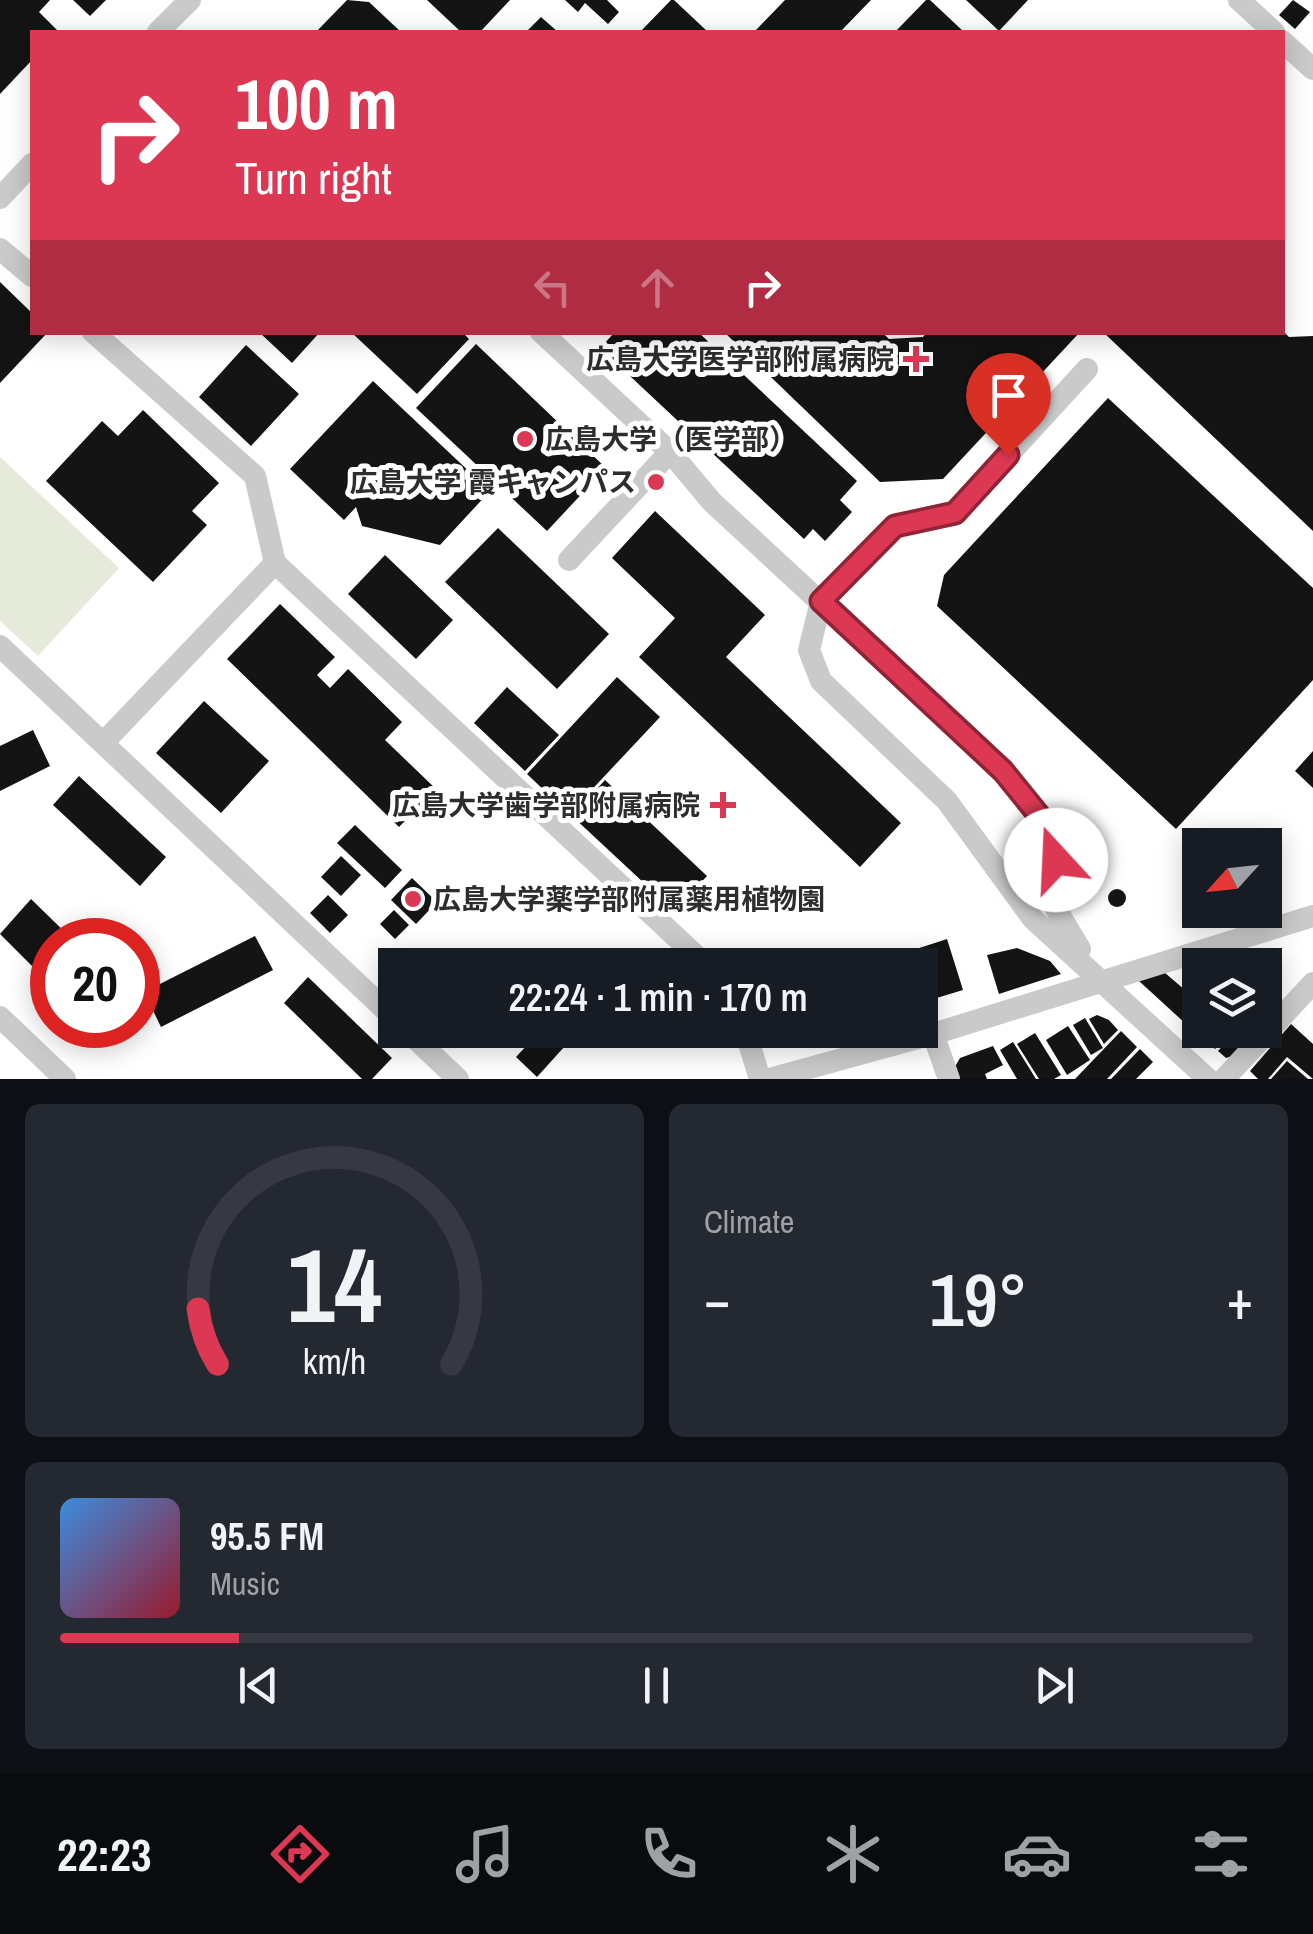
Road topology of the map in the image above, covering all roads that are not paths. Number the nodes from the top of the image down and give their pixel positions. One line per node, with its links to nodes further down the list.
1 (190, 0): 3 (street)
2 (1239, 0): 4 (street)
3 (160, 30)
4 (1272, 30)
5 (1285, 44): 6 (street)
6 (1313, 69)
7 (30, 166): 8 (street)
8 (0, 198)
9 (0, 249): 10 (street)
10 (30, 274)
11 (96, 335): 16 (street)
12 (543, 335): 14 (street)
13 (1087, 369): 17 (street)
14 (670, 452): 15 (street); 17 (street)
15 (568, 560)
16 (274, 563): 19 (street); 21 (street)
17 (821, 601): 22 (street); 22 (street)
18 (0, 646): 19 (street)
19 (103, 742): 24 (street)
20 (1313, 916): 22 (street)
21 (688, 948)
22 (1102, 981): 26 (street); 36 (street)
23 (1313, 983): 37 (street)
24 (378, 1004)
25 (0, 1018): 31 (street)
26 (938, 1032)
27 (425, 1048): 32 (street)
28 (751, 1048): 33 (street)
29 (882, 1048): 34 (street)
30 (938, 1048): 35 (street)
31 (65, 1079)
32 (458, 1079)
33 (760, 1079)
34 (770, 1079)
35 (949, 1079)
36 (1208, 1079)
37 (1224, 1079)

